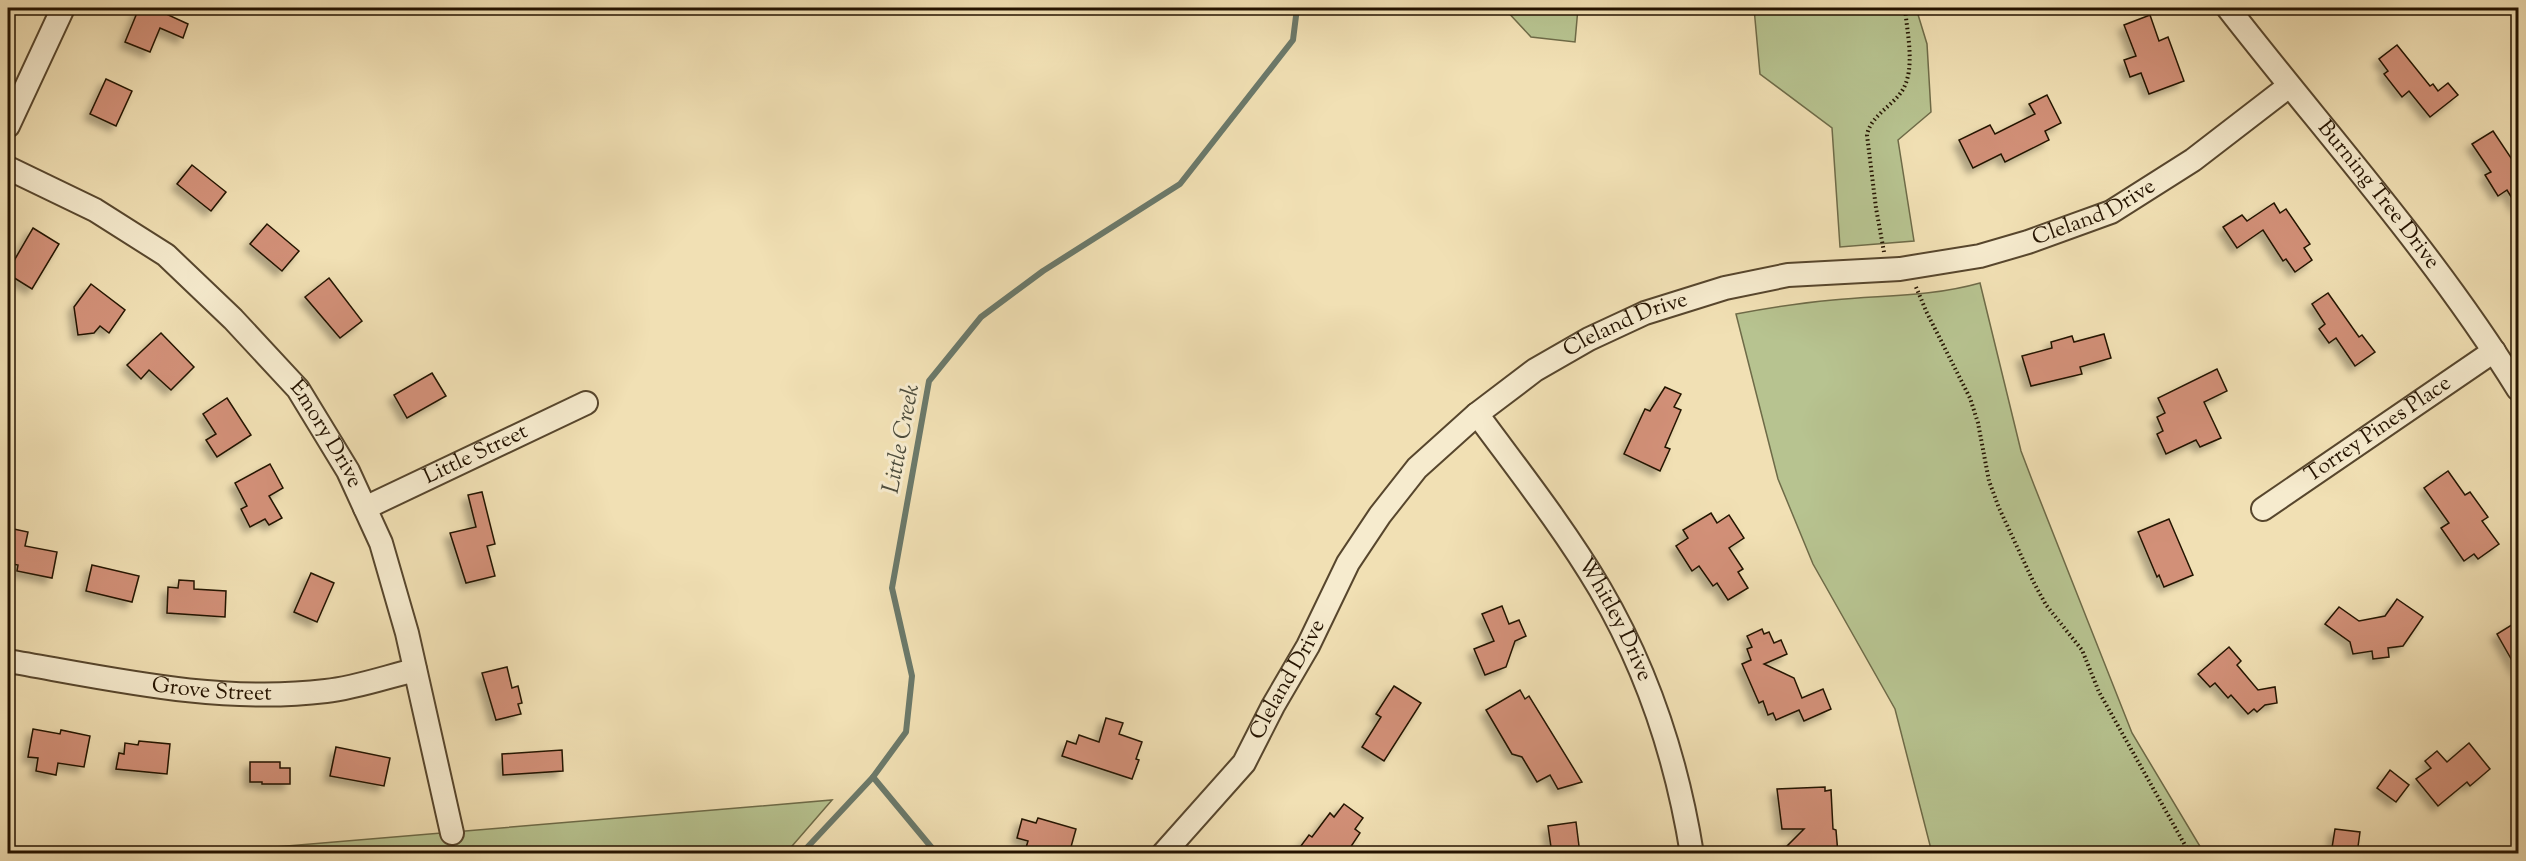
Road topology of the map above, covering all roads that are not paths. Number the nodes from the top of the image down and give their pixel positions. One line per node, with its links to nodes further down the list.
1 (63, 8): 4 (street)
2 (2228, 8): 3 (street, Burning Tree Drive)
3 (2289, 86): 6 (street, Burning Tree Drive); 9 (street, Cleland Drive)
4 (8, 126)
5 (8, 168): 10 (street, Emory Drive)
6 (2494, 351): 7 (street, Burning Tree Drive); 11 (street, Torrey Pines Place)
7 (2518, 389)
8 (586, 403): 10 (street, Little Street)
9 (1477, 414): 15 (street, Cleland Drive); 16 (street, Whitley Drive)
10 (365, 508): 13 (street, Emory Drive)
11 (2263, 509)
12 (8, 661): 13 (street, Grove Street)
13 (415, 670): 14 (street, Emory Drive)
14 (452, 833)
15 (1163, 854)
16 (1692, 854)

